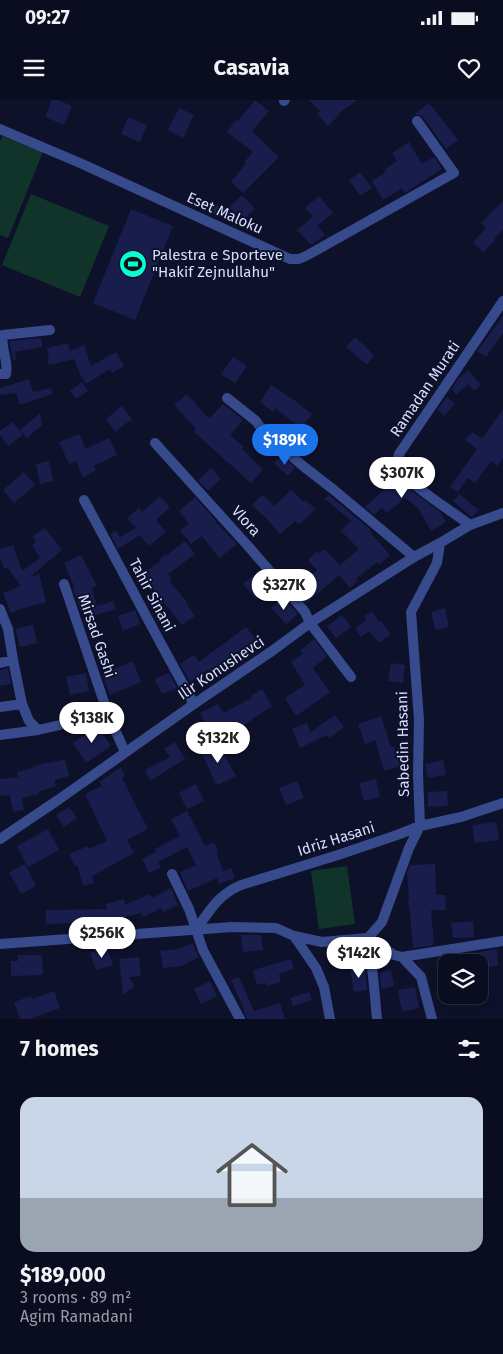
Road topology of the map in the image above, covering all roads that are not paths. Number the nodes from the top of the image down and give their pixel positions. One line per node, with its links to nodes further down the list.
1 (417, 121): 2 (street, Eset Maloku)
2 (0, 129)
3 (503, 301): 10 (street, Ramadan Murati)
4 (50, 330): 5 (street)
5 (0, 374)
6 (226, 398): 12 (street)
7 (154, 443): 15 (street, Vlora)
8 (84, 500): 20 (street, Tahir Sinani)
9 (503, 513): 10 (street, Ilir Konushevci)
10 (470, 525): 11 (street, Ilir Konushevci)
11 (440, 543): 12 (street, Ilir Konushevci); 27 (street, Sabedin Hasani)
12 (414, 557): 15 (street, Ilir Konushevci)
13 (64, 584): 22 (street, Mirsad Gashi)
14 (0, 609): 16 (street)
15 (310, 623): 18 (street); 20 (street, Ilir Konushevci)
16 (13, 660): 17 (street); 19 (street)
17 (0, 663)
18 (351, 677)
19 (22, 704): 21 (street); 23 (street)
20 (194, 704): 25 (street, Ilir Konushevci)
21 (0, 707)
22 (108, 714): 23 (street); 25 (street, Mirsad Gashi)
23 (38, 730): 24 (street)
24 (0, 735)
25 (125, 752): 28 (street, Ilir Konushevci)
26 (503, 803): 27 (street, Idriz Hasani)
27 (420, 826): 30 (street, Idriz Hasani); 32 (street, Sabedin Hasani)
28 (0, 839)
29 (172, 874): 30 (street)
30 (196, 930): 31 (street); 34 (street); 36 (street)
31 (294, 936): 32 (street); 37 (street)
32 (368, 938): 35 (street); 38 (street)
33 (503, 941): 35 (street)
34 (0, 944)
35 (402, 957): 39 (street)
36 (240, 1019)
37 (330, 1019)
38 (377, 1019)
39 (432, 1019)

